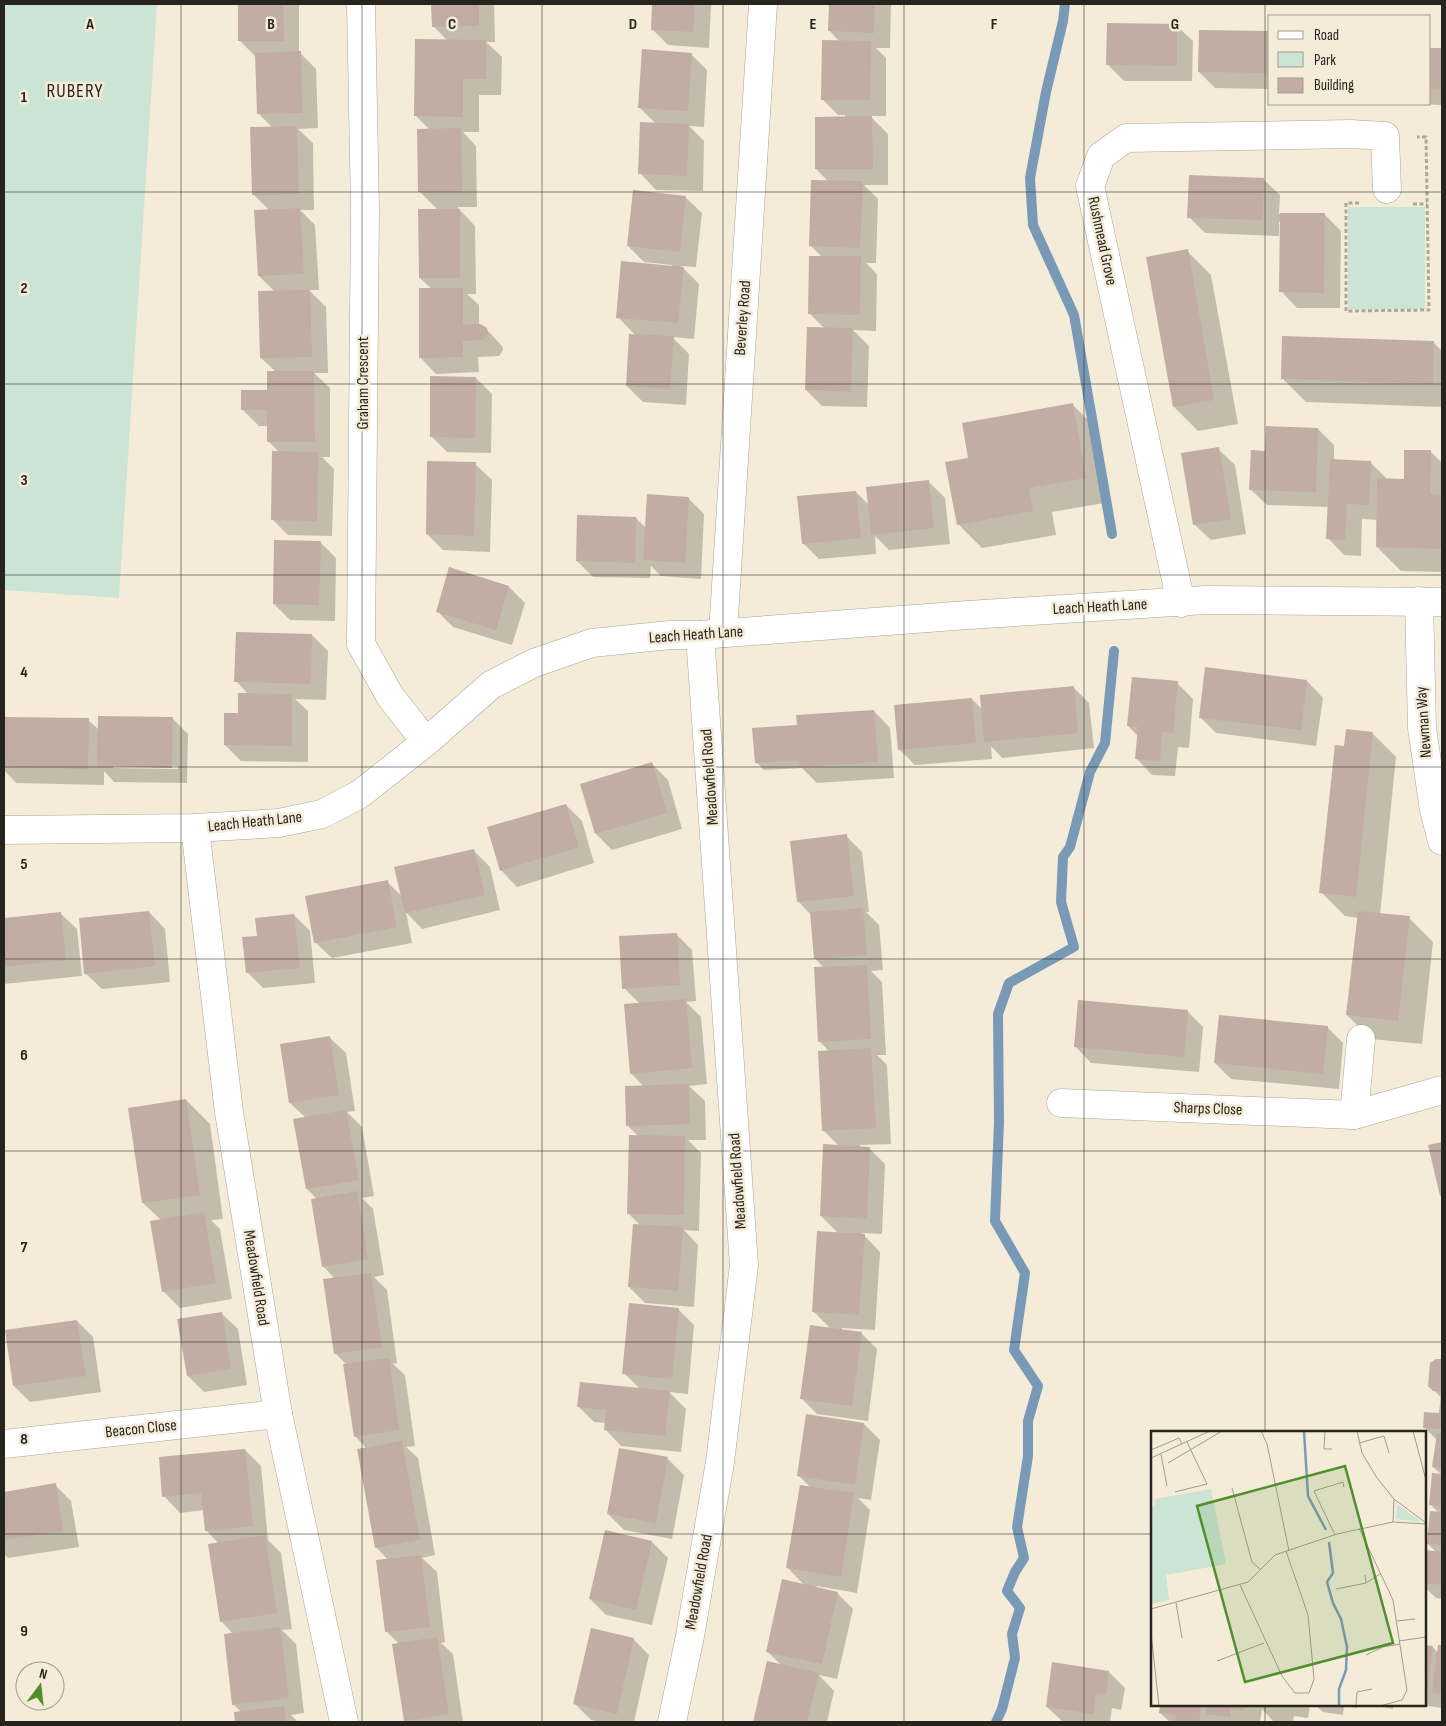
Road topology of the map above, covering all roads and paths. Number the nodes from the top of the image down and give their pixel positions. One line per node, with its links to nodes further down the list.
1 (361, 4): 11 (street, Graham Crescent)
2 (763, 4): 10 (street, Beverley Road)
3 (1385, 136): 4 (street); 7 (path); 9 (street, Rushmead Grove)
4 (1387, 189)
5 (1364, 203): 7 (path)
6 (1409, 204): 7 (path)
7 (1427, 204)
8 (1430, 601): 9 (street, Leach Heath Lane); 14 (street, Newman Way)
9 (1181, 603): 10 (street, Leach Heath Lane)
10 (712, 634): 11 (street, Leach Heath Lane); 22 (street, Meadowfield Road)
11 (426, 742): 12 (street, Leach Heath Lane)
12 (195, 828): 13 (street, Leach Heath Lane); 19 (street, Meadowfield Road)
13 (4, 830)
14 (1442, 841)
15 (1362, 1039): 18 (street)
16 (1442, 1090): 18 (street, Sharps Close)
17 (1061, 1104): 18 (street, Sharps Close)
18 (1354, 1115)
19 (278, 1414): 20 (street, Beacon Close); 21 (street, Meadowfield Road)
20 (4, 1444)
21 (344, 1722)
22 (672, 1722)

